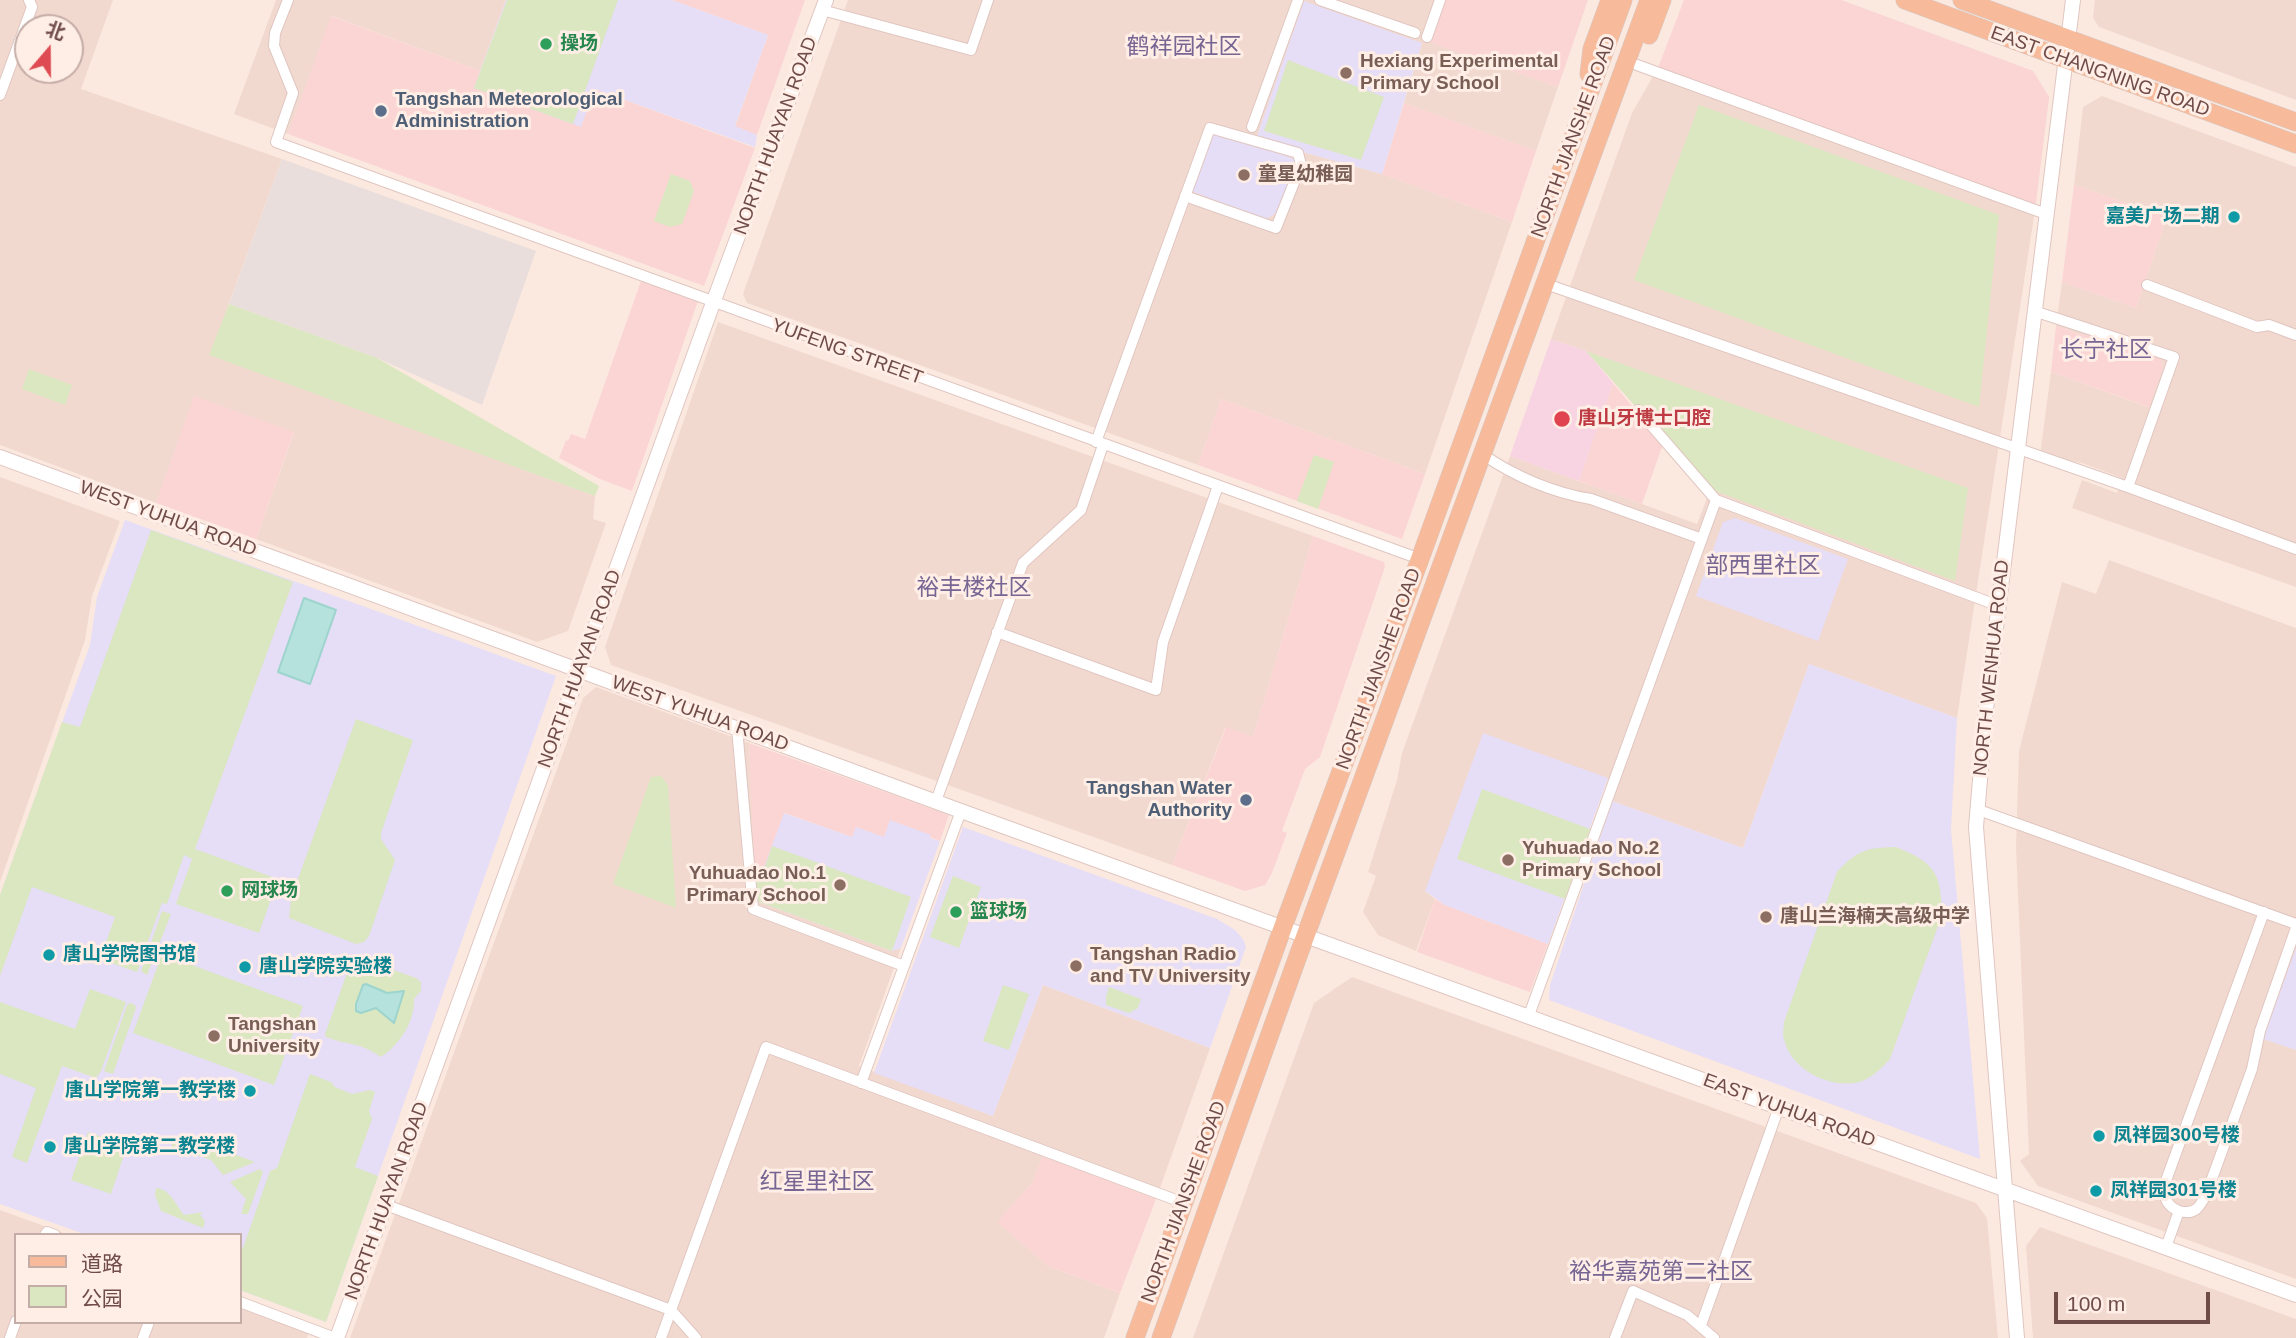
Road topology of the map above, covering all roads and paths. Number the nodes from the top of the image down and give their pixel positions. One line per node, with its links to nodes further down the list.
1 (29, 0): 20 (street)
2 (288, 0): 30 (street, YUFENG STREET)
3 (988, 0): 14 (street)
4 (1298, 0): 24 (street)
5 (1320, 0): 15 (street)
6 (1440, 0): 16 (street)
7 (1610, 0): 21 (main road)
8 (1623, 0): 21 (main road, NORTH JIANSHE ROAD)
9 (1649, 0): 22 (main road, NORTH JIANSHE ROAD)
10 (1662, 0): 19 (main road)
11 (1905, 0): 18 (main road, EAST CHANGNING ROAD)
12 (1962, 0): 17 (main road, EAST CHANGNING ROAD)
13 (2073, 0): 17 (street, NORTH WENHUA ROAD)
14 (824, 5): 30 (street, NORTH HUAYAN ROAD)
15 (1415, 33)
16 (1427, 37)
17 (2068, 39): 18 (street, NORTH WENHUA ROAD); 23 (main road, EAST CHANGNING ROAD)
18 (2065, 58): 25 (main road, EAST CHANGNING ROAD); 27 (street, NORTH WENHUA ROAD)
19 (1637, 65): 22 (main road); 27 (street)
20 (0, 95)
21 (1584, 108): 43 (main road, NORTH JIANSHE ROAD)
22 (1607, 116): 28 (main road, NORTH JIANSHE ROAD)
23 (2296, 122)
24 (1252, 127)
25 (2296, 144)
26 (1185, 196): 26 (street); 34 (street)
27 (2046, 214): 31 (street, NORTH WENHUA ROAD)
28 (1546, 284): 35 (street); 36 (main road, NORTH JIANSHE ROAD)
29 (2147, 285): 32 (street)
30 (713, 303): 34 (street, YUFENG STREET); 46 (street, NORTH HUAYAN ROAD)
31 (2034, 311): 35 (street, NORTH WENHUA ROAD); 39 (street)
32 (2296, 335)
33 (1638, 410): 40 (street)
34 (1100, 443): 38 (street, YUFENG STREET); 45 (street)
35 (2017, 450): 39 (street); 44 (street, NORTH WENHUA ROAD)
36 (1482, 454): 41 (street); 54 (main road, NORTH JIANSHE ROAD)
37 (0, 457): 46 (street, WEST YUHUA ROAD)
38 (1218, 486): 43 (street, YUFENG STREET); 45 (street)
39 (2129, 487): 42 (street)
40 (1716, 500): 41 (street); 44 (street)
41 (1702, 539): 56 (street)
42 (2296, 549)
43 (1420, 559): 53 (main road, NORTH JIANSHE ROAD)
44 (1998, 606): 49 (street, NORTH WENHUA ROAD)
45 (998, 632): 48 (street)
46 (580, 670): 47 (street, WEST YUHUA ROAD); 61 (street, NORTH HUAYAN ROAD)
47 (737, 728): 48 (street, WEST YUHUA ROAD); 55 (street)
48 (936, 802): 50 (street, WEST YUHUA ROAD)
49 (1976, 809): 51 (street); 59 (street, NORTH WENHUA ROAD)
50 (961, 811): 53 (street, WEST YUHUA ROAD); 55 (street)
51 (2264, 912): 52 (street); 62 (street)
52 (2296, 926): 62 (street)
53 (1283, 927): 54 (street, EAST YUHUA ROAD); 60 (main road, NORTH JIANSHE ROAD)
54 (1305, 936): 56 (street, EAST YUHUA ROAD); 72 (main road, NORTH JIANSHE ROAD)
55 (904, 966): 57 (street)
56 (1528, 1018): 58 (street, EAST YUHUA ROAD)
57 (861, 1083): 60 (street); 66 (street)
58 (1779, 1107): 59 (street, EAST YUHUA ROAD); 67 (street)
59 (2006, 1190): 63 (street, EAST YUHUA ROAD); 75 (street, NORTH WENHUA ROAD)
60 (1184, 1203): 71 (main road, NORTH JIANSHE ROAD)
61 (386, 1205): 66 (street); 68 (street, NORTH HUAYAN ROAD)
62 (2179, 1211): 63 (street)
63 (2166, 1247): 64 (street, EAST YUHUA ROAD)
64 (2296, 1295)
65 (242, 1303): 68 (street)
66 (671, 1310): 69 (street); 70 (street)
67 (1700, 1325): 73 (street); 74 (street)
68 (336, 1338)
69 (661, 1338)
70 (696, 1338)
71 (1135, 1338)
72 (1161, 1338)
73 (1615, 1338)
74 (1714, 1338)
75 (2017, 1338)

